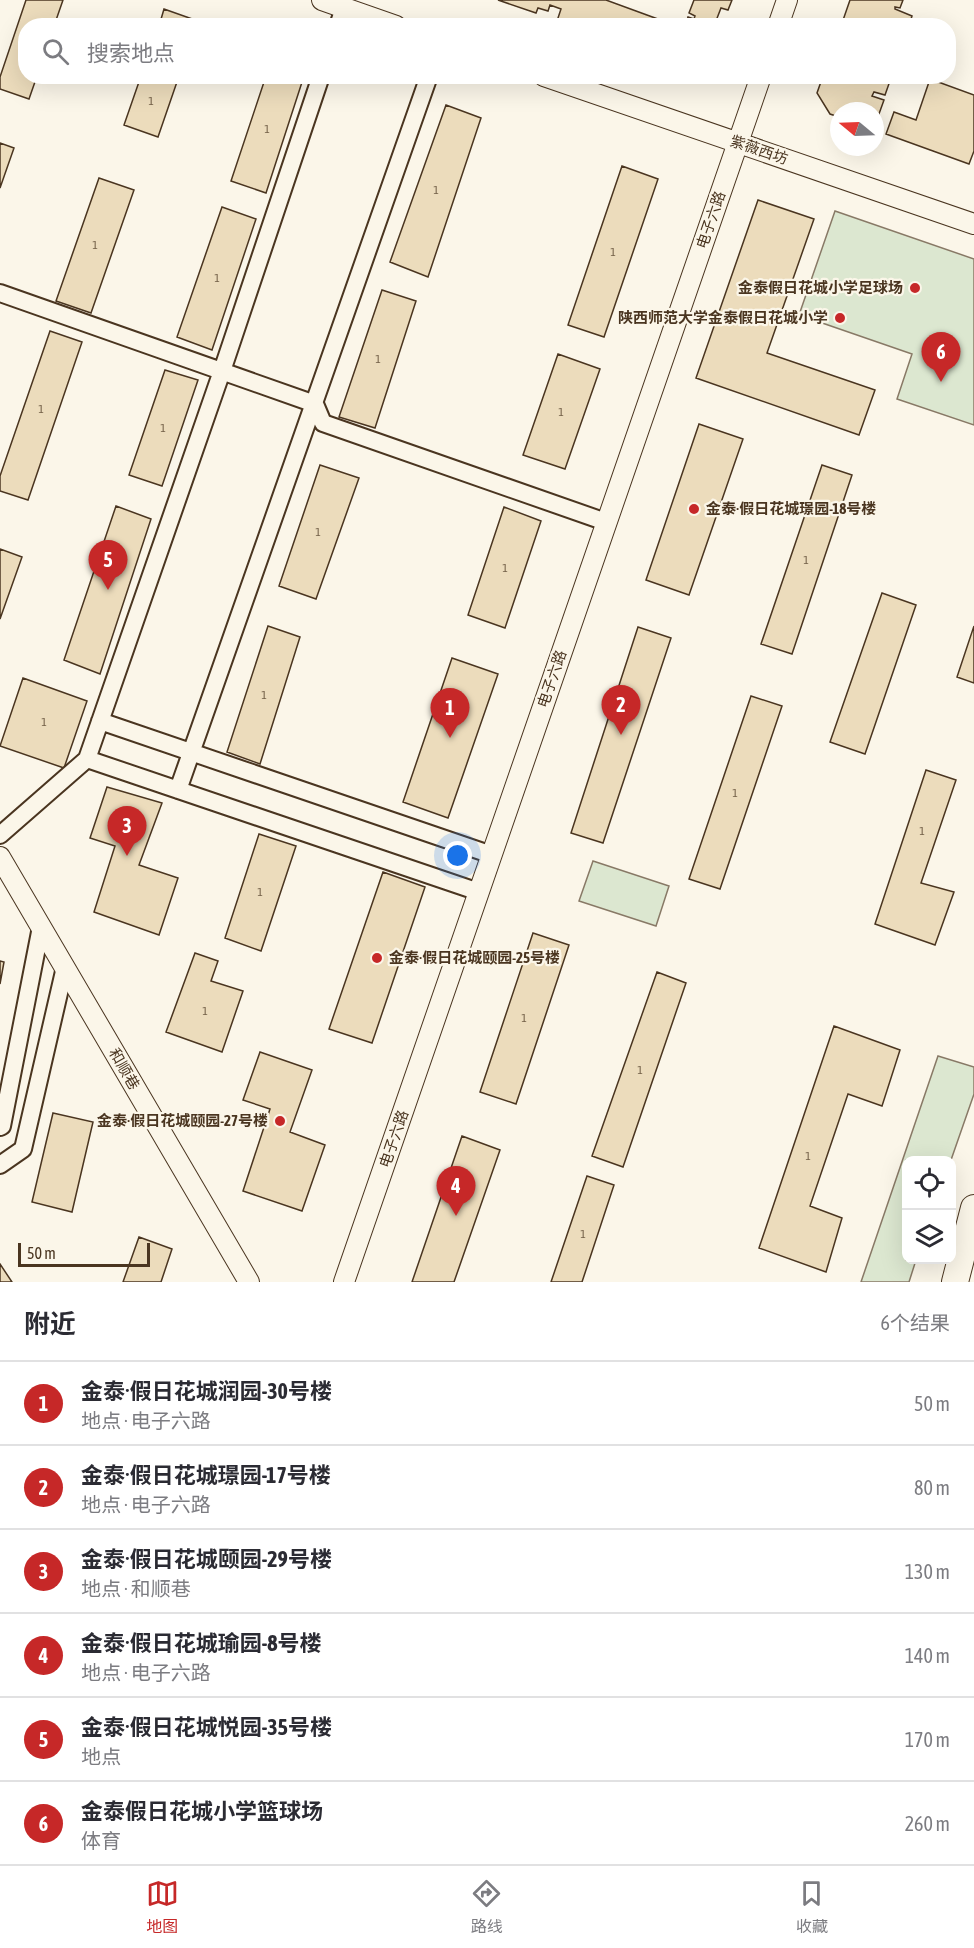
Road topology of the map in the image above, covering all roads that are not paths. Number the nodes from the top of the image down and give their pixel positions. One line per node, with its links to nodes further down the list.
1 (322, 0): 3 (street)
2 (787, 0): 4 (street)
3 (341, 17)
4 (781, 18)
5 (318, 84): 12 (street)
6 (426, 84): 13 (street)
7 (567, 84): 9 (street, 紫薇西坊)
8 (758, 84): 9 (street, 电子六路)
9 (738, 143): 10 (street, 紫薇西坊); 14 (street, 电子六路)
10 (974, 224)
11 (0, 293): 12 (street)
12 (222, 371): 13 (street); 15 (street)
13 (315, 404): 14 (street); 16 (street)
14 (606, 522): 20 (street, 电子六路)
15 (100, 721): 16 (street); 17 (street)
16 (192, 753): 18 (street); 20 (street)
17 (87, 759): 18 (street); 19 (street)
18 (178, 790): 22 (street)
19 (0, 835)
20 (492, 855): 22 (street, 电子六路)
21 (0, 857): 23 (street, 和顺巷)
22 (479, 892): 32 (street, 电子六路)
23 (41, 927): 24 (street, 和顺巷); 25 (street)
24 (64, 967): 26 (street); 31 (street, 和顺巷)
25 (0, 1127)
26 (0, 1166)
27 (974, 1200): 29 (main road)
28 (974, 1208): 34 (main road)
29 (956, 1243)
30 (948, 1264): 33 (main road)
31 (249, 1282)
32 (344, 1282)
33 (940, 1282)
34 (955, 1282)

